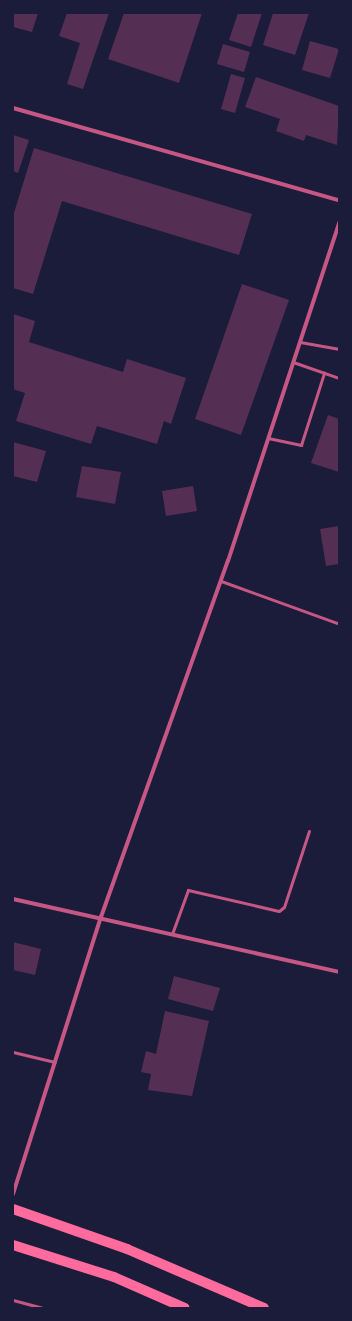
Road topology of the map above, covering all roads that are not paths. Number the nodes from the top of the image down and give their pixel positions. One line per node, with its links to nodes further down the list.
1 (13, 108): 2 (street)
2 (339, 200)
3 (339, 223): 4 (street)
4 (300, 342): 5 (lane); 6 (street)
5 (339, 349)
6 (293, 362): 7 (lane); 9 (street)
7 (324, 373): 8 (lane); 9 (lane)
8 (339, 378)
9 (268, 438): 10 (street)
10 (221, 581): 11 (lane); 14 (street)
11 (337, 623)
12 (310, 831): 15 (lane)
13 (13, 899): 14 (street)
14 (100, 917): 15 (street); 18 (street)
15 (172, 934): 16 (street)
16 (339, 972)
17 (13, 1052): 18 (lane)
18 (54, 1062): 19 (street)
19 (13, 1194)
20 (13, 1209): 25 (main road)
21 (13, 1245): 24 (main road)
22 (13, 1300): 23 (lane)
23 (42, 1308)
24 (185, 1308)
25 (264, 1308)

